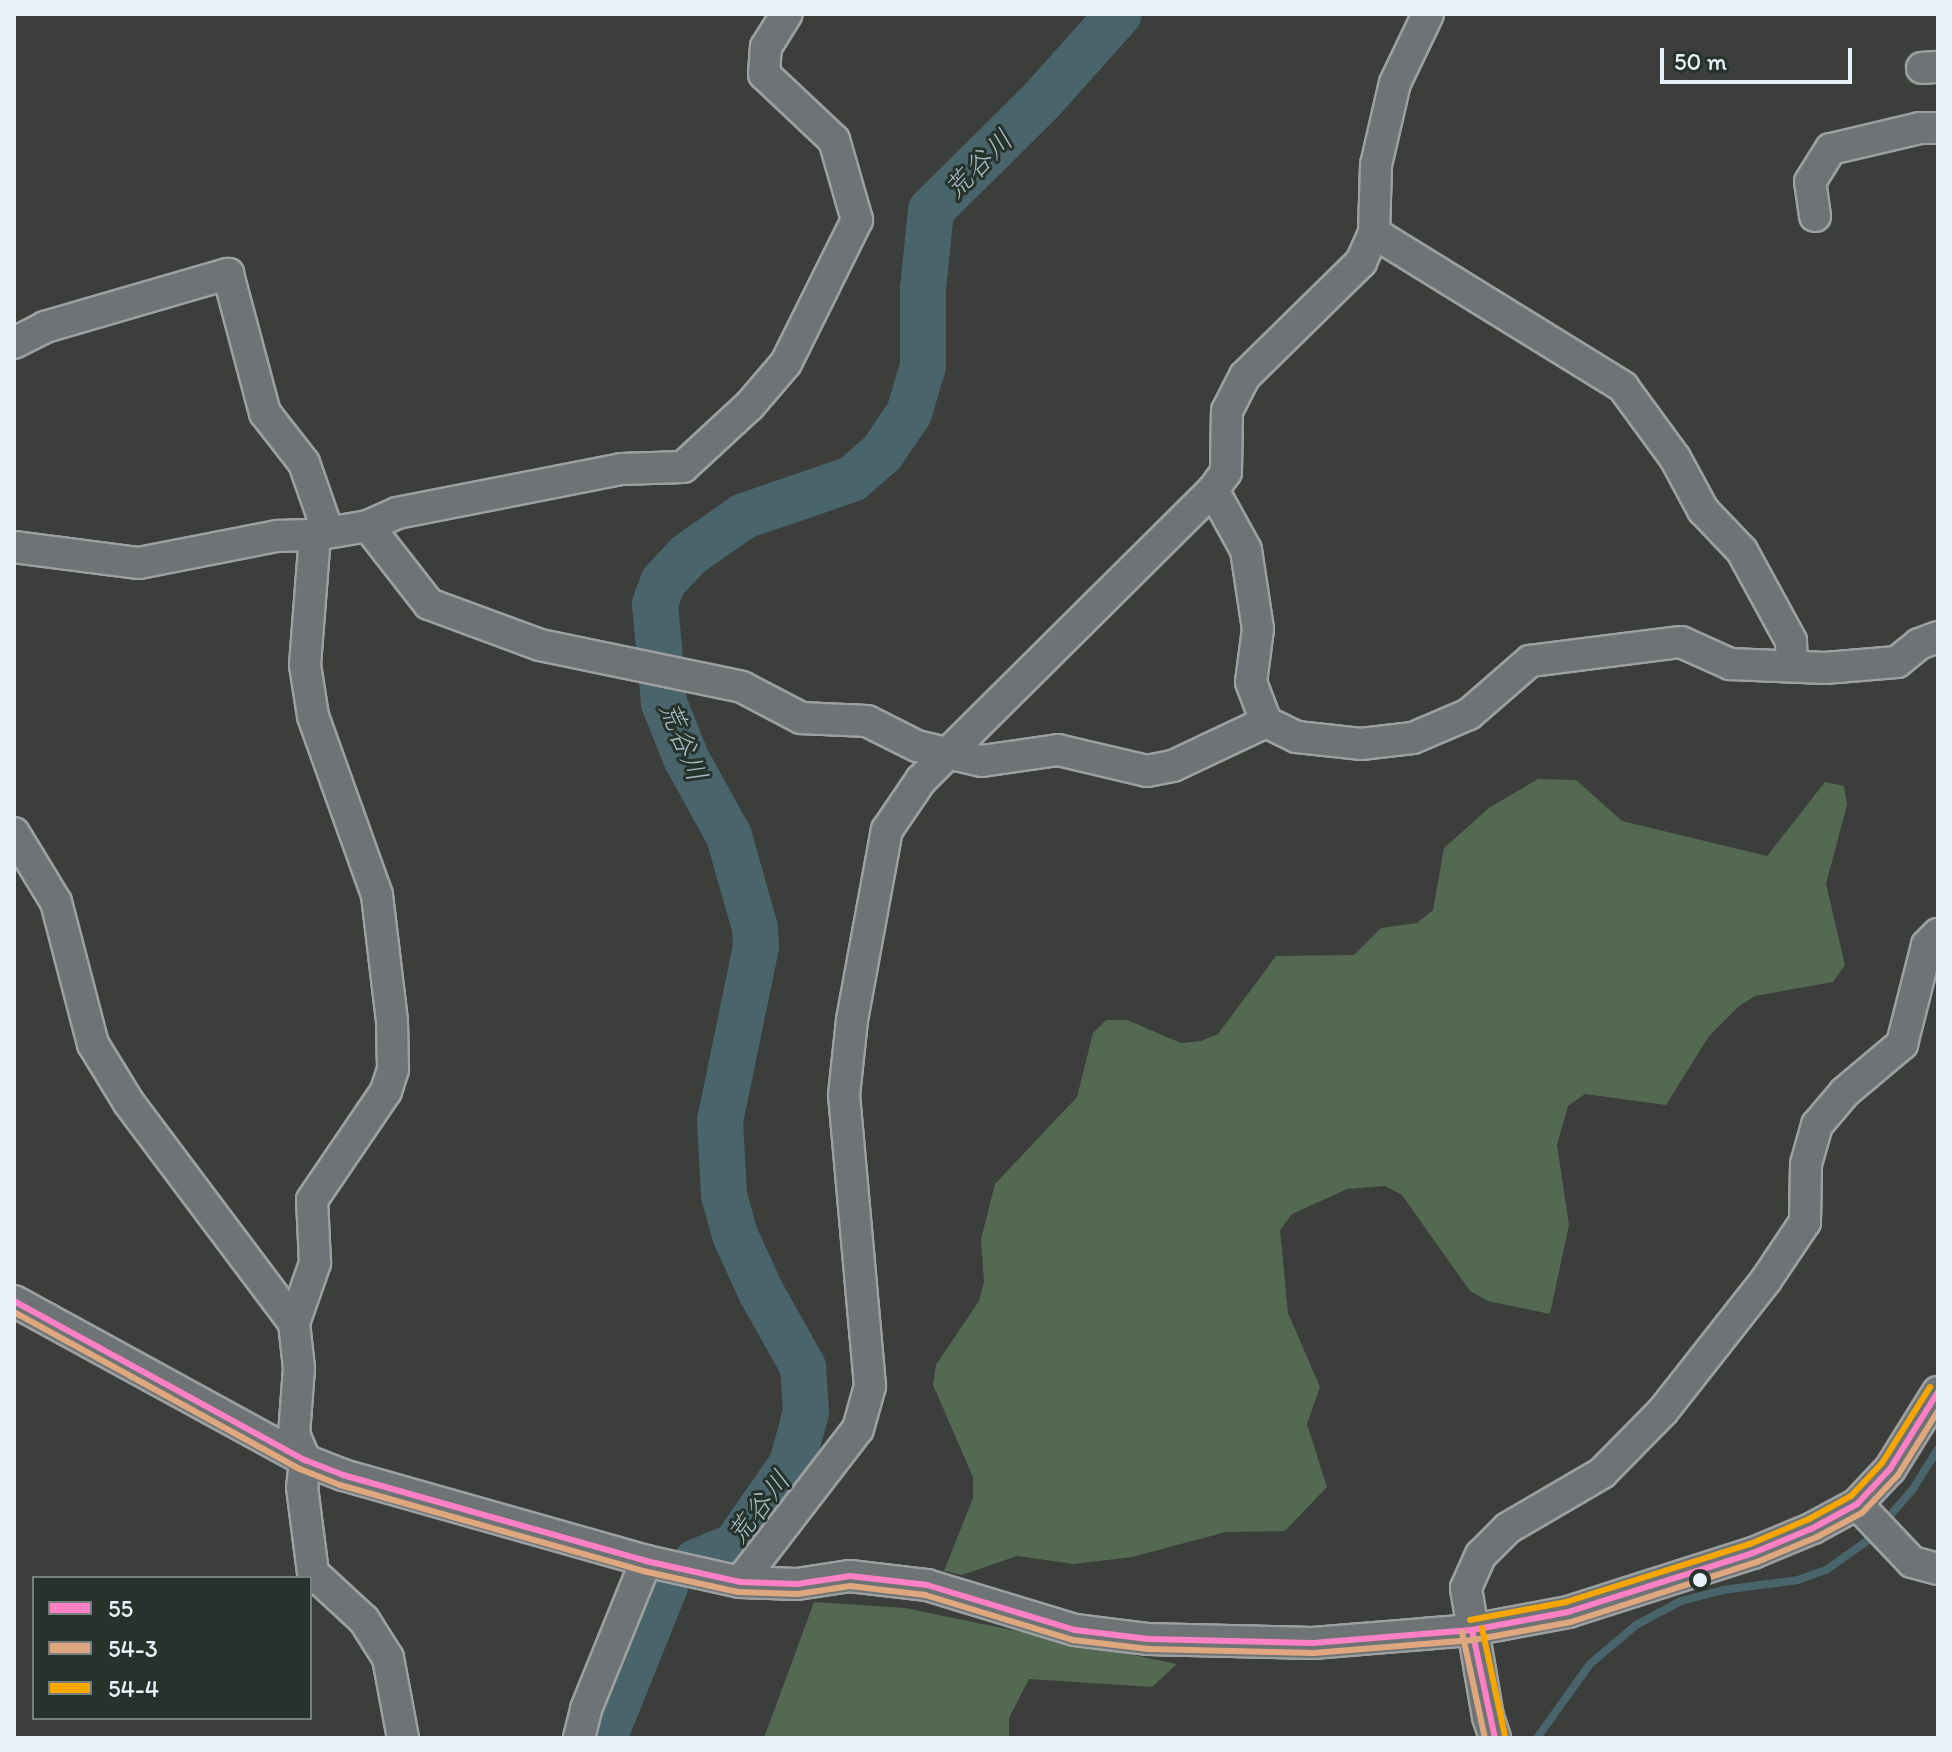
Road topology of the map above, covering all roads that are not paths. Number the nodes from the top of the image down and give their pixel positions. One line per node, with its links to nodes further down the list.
1 (787, 14): 8 (street)
2 (1428, 14): 5 (street)
3 (1938, 128): 4 (street)
4 (1815, 216)
5 (1374, 233): 7 (street); 12 (street)
6 (14, 343): 9 (street)
7 (1213, 490): 13 (street); 14 (street)
8 (368, 526): 9 (street); 14 (street)
9 (321, 533): 10 (street); 18 (street)
10 (14, 547)
11 (1938, 637): 12 (street)
12 (1792, 664): 13 (street)
13 (1266, 722): 14 (street)
14 (946, 754): 24 (street)
15 (14, 833): 18 (street)
16 (1938, 934): 25 (street)
17 (14, 1301): 20 (street)
18 (294, 1323): 20 (street)
19 (1938, 1392): 21 (street)
20 (305, 1460): 22 (street); 26 (street)
21 (1861, 1508): 23 (street); 25 (street)
22 (646, 1561): 24 (street); 27 (street)
23 (1938, 1569)
24 (740, 1582): 25 (street)
25 (1472, 1630): 28 (street)
26 (403, 1738)
27 (579, 1738)
28 (1495, 1738)

